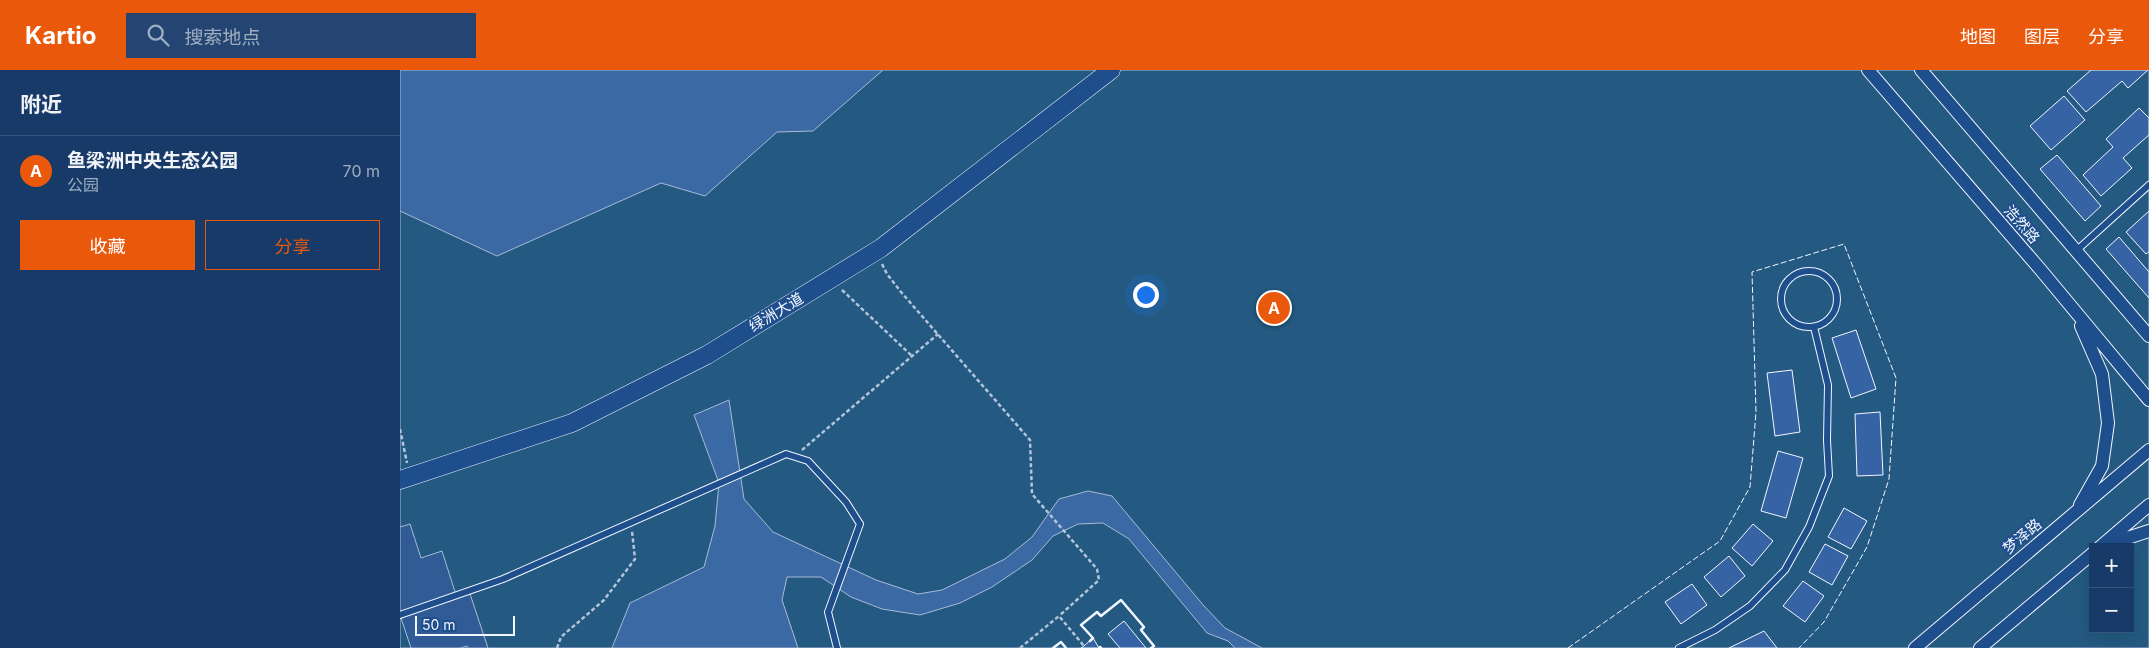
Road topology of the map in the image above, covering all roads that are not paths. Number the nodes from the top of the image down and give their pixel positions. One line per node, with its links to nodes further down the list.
1 (1111, 70): 11 (main road, 绿洲大道)
2 (1868, 70): 6 (street, 浩然路)
3 (1921, 70): 5 (street, 浩然路)
4 (2149, 185): 5 (lane)
5 (2076, 251): 8 (street, 浩然路)
6 (2074, 310): 9 (street, 浩然路); 13 (street)
7 (1814, 327): 7 (lane); 20 (lane)
8 (2149, 336)
9 (2149, 400)
10 (2149, 450): 13 (street, 梦泽路)
11 (405, 478)
12 (2149, 506): 15 (street)
13 (2075, 512): 21 (street, 梦泽路)
14 (2149, 532): 16 (street)
15 (2106, 543)
16 (2114, 543)
17 (2089, 556): 22 (street)
18 (400, 615): 19 (lane)
19 (837, 648)
20 (1679, 648)
21 (1916, 648)
22 (1980, 648)

